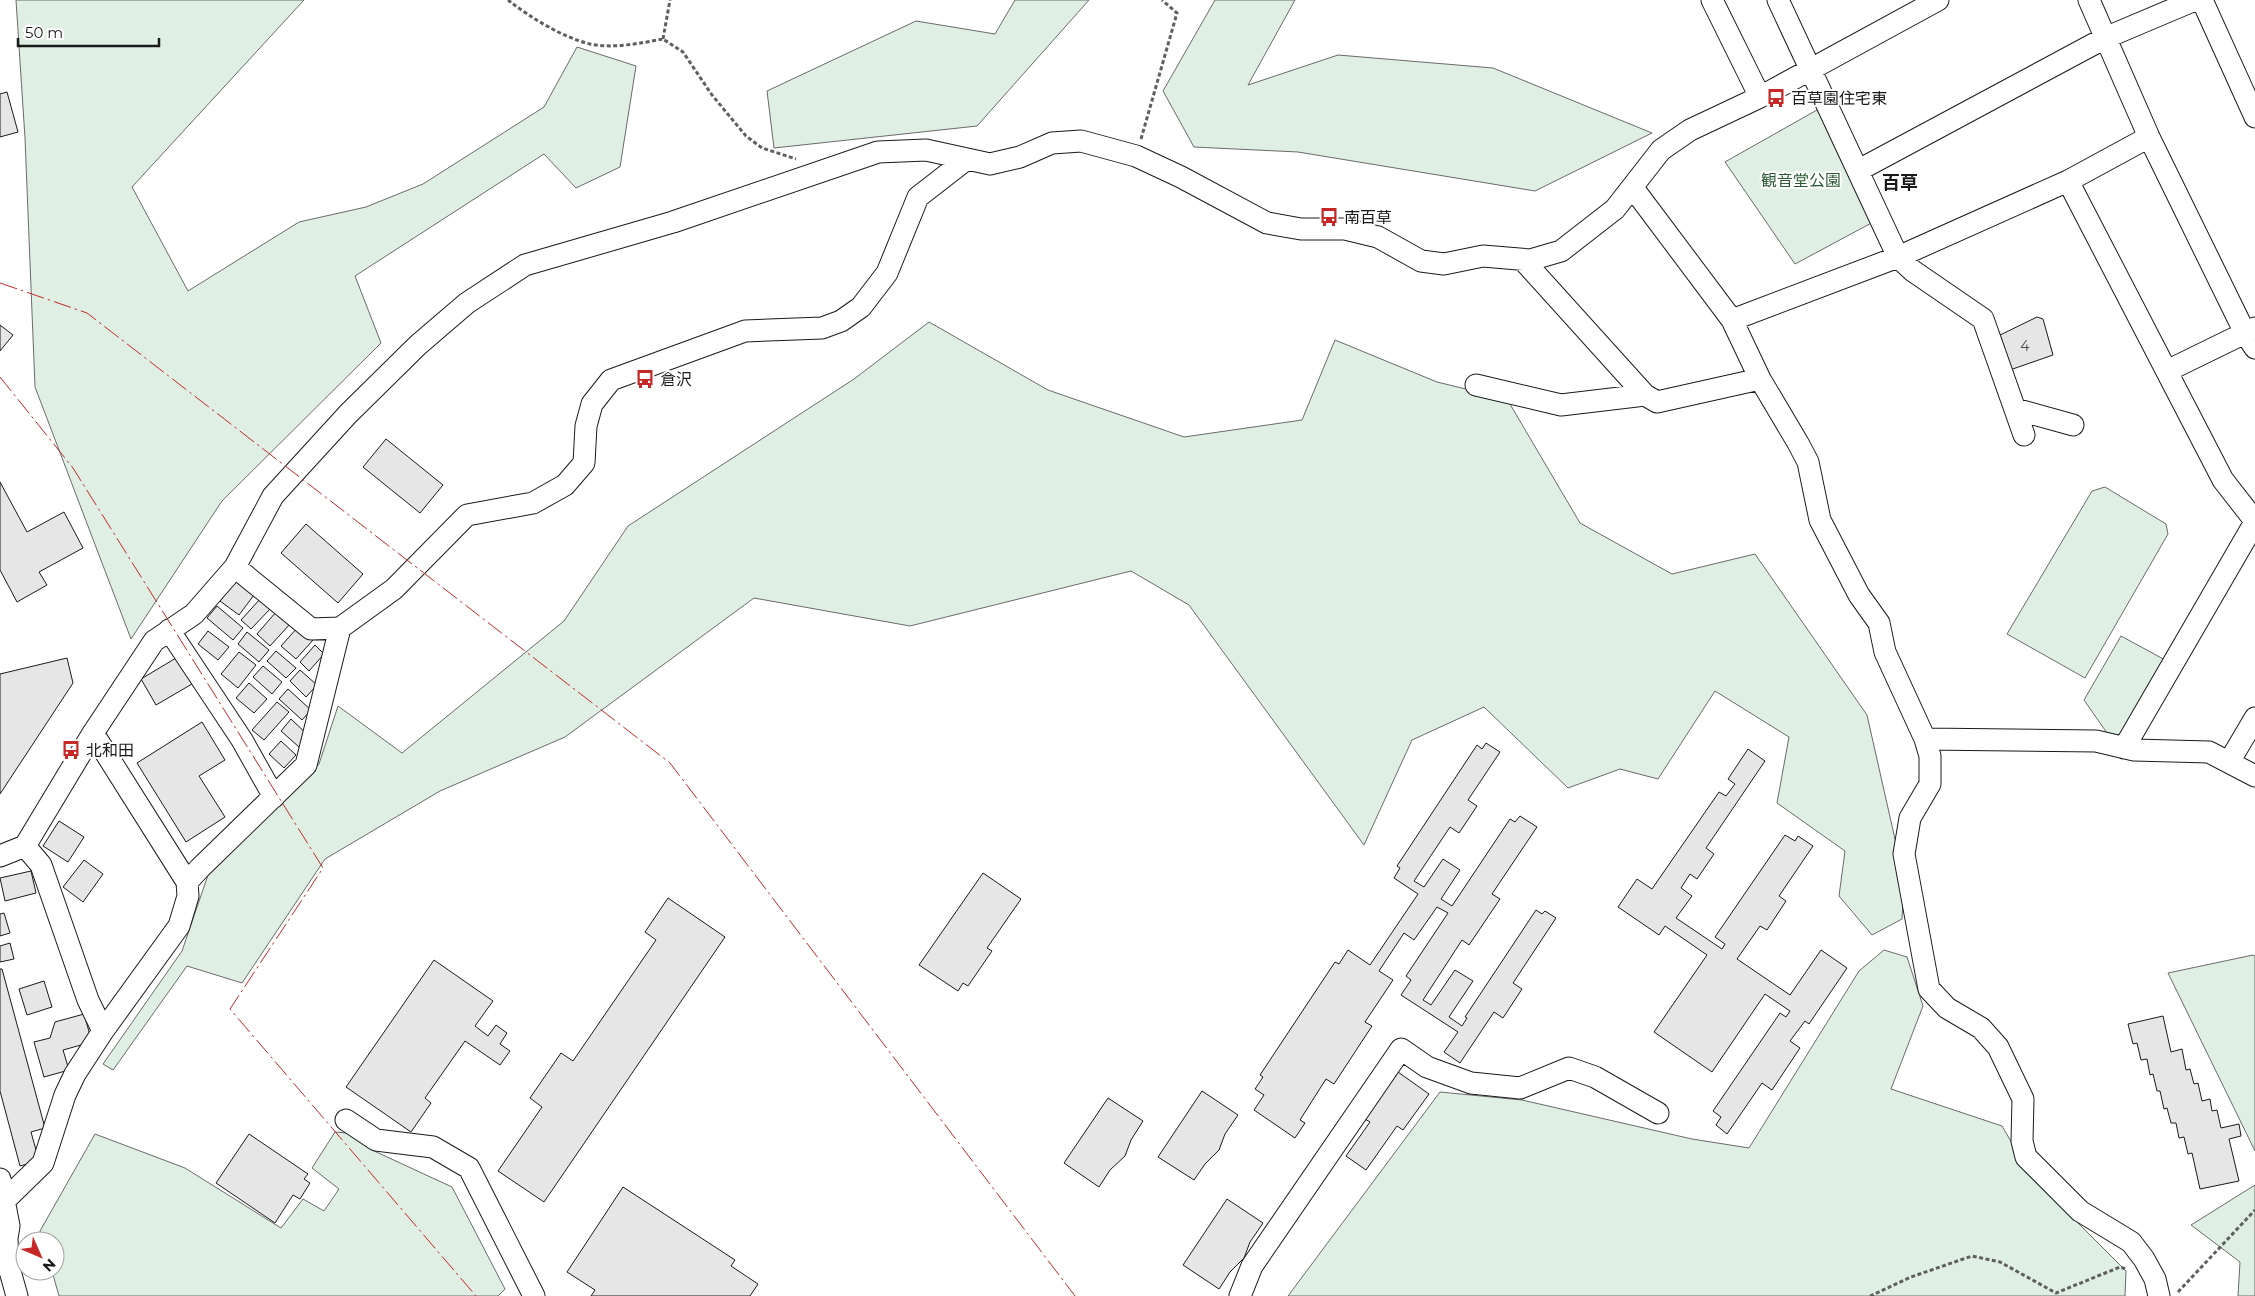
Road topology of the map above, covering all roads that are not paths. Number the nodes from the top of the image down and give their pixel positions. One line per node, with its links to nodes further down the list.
1 (1712, 0): 9 (street)
2 (1778, 0): 8 (street)
3 (1938, 0): 8 (street)
4 (2089, 0): 7 (street)
5 (2195, 0): 7 (street)
6 (2202, 0): 10 (street)
7 (2105, 38): 11 (street); 13 (street)
8 (1812, 69): 9 (street); 13 (street)
9 (1760, 97): 15 (street)
10 (2255, 117)
11 (2149, 137): 14 (street); 19 (street)
12 (967, 159): 17 (street); 28 (street); 29 (street)
13 (1858, 170): 16 (street)
14 (2068, 181): 16 (street); 20 (street)
15 (1633, 188): 17 (street); 18 (street)
16 (1898, 257): 18 (street); 24 (street)
17 (1524, 260): 23 (street)
18 (1732, 320): 21 (street)
19 (2252, 336): 20 (street)
20 (2167, 370): 27 (street)
21 (1760, 379): 23 (street); 33 (street)
22 (1476, 385): 23 (street)
23 (1645, 396)
24 (2015, 409): 25 (street); 26 (street)
25 (2073, 424)
26 (2024, 435)
27 (2255, 522): 34 (street)
28 (235, 567): 29 (street); 30 (street)
29 (340, 628): 37 (street)
30 (169, 630): 32 (street); 37 (street)
31 (2255, 718): 35 (street)
32 (93, 733): 38 (street); 40 (street)
33 (1925, 739): 34 (street); 45 (street)
34 (2124, 748): 35 (street)
35 (2229, 762): 36 (street)
36 (2255, 776)
37 (274, 797): 40 (street)
38 (25, 846): 39 (street); 41 (street)
39 (0, 856)
40 (187, 882): 41 (street)
41 (103, 1031): 44 (street)
42 (1658, 1113): 48 (street)
43 (346, 1120): 47 (street)
44 (1, 1196): 46 (street)
45 (2157, 1287)
46 (17, 1296)
47 (534, 1296)
48 (1240, 1296)

